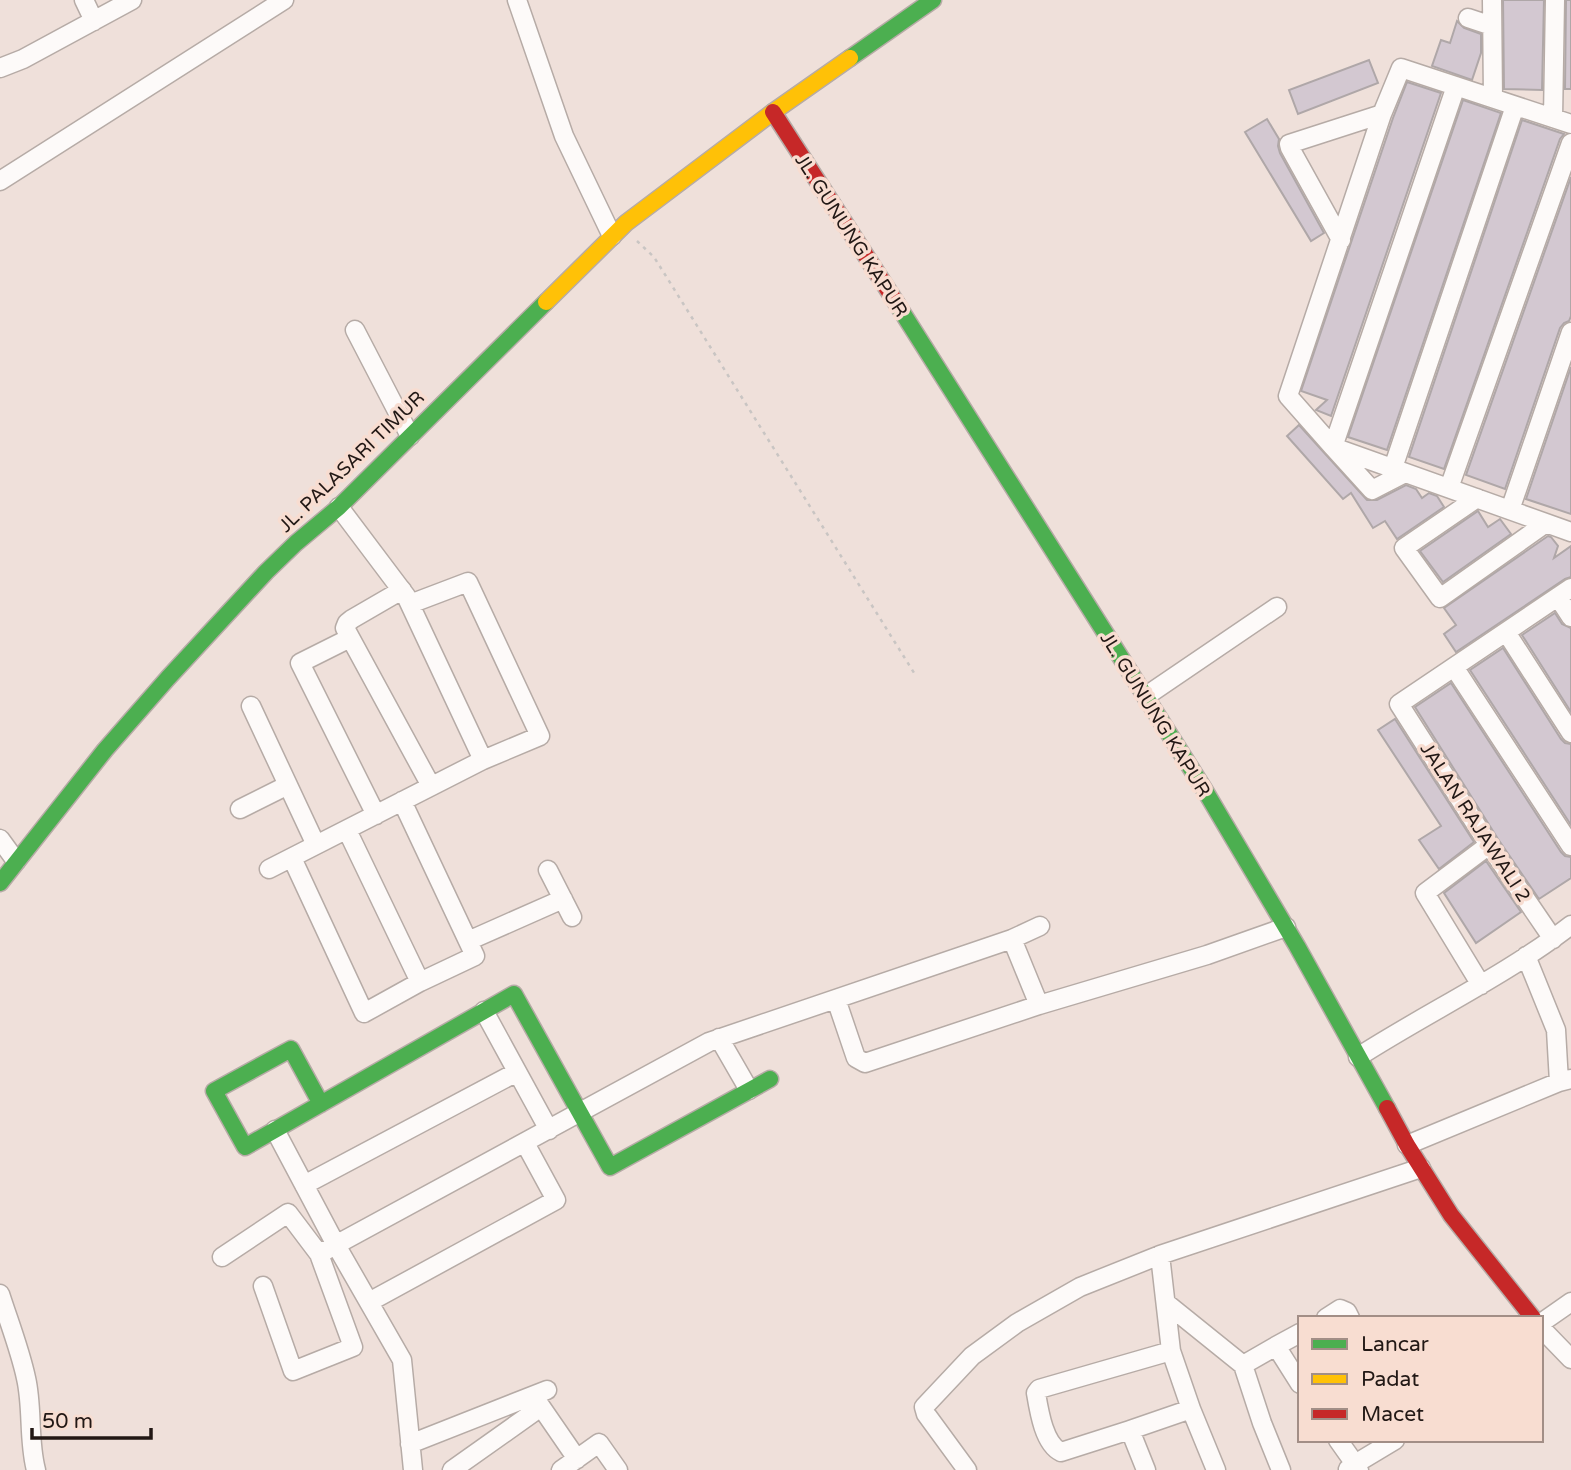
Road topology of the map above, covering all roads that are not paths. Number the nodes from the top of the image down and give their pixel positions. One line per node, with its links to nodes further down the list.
1 (84, 0): 9 (street)
2 (132, 0): 9 (street)
3 (284, 0): 20 (street)
4 (517, 0): 21 (street)
5 (933, 0): 15 (street, JL. PALASARI TIMUR)
6 (1492, 0): 10 (street)
7 (1555, 0): 17 (street)
8 (1468, 18): 10 (street)
9 (94, 22): 11 (street)
10 (1493, 26): 13 (street)
11 (0, 68)
12 (1456, 86): 13 (street); 16 (street); 26 (street)
13 (1493, 98): 14 (street)
14 (1516, 106): 17 (street); 27 (street)
15 (773, 112): 21 (street, JL. PALASARI TIMUR); 41 (street, JL. GUNUNG KAPUR)
16 (1382, 114): 22 (street); 22 (street)
17 (1553, 118): 18 (street)
18 (1571, 124)
19 (1571, 143): 28 (street)
20 (0, 181)
21 (617, 232): 25 (street, JL. PALASARI TIMUR)
22 (1341, 240): 26 (street)
23 (355, 330): 25 (street)
24 (1571, 332): 31 (street)
25 (410, 436): 30 (street, JL. PALASARI TIMUR)
26 (1333, 447): 27 (street); 27 (street)
27 (1399, 470): 28 (street)
28 (1449, 488): 29 (street)
29 (1477, 498): 31 (street); 32 (street)
30 (339, 507): 35 (street); 56 (street, JL. PALASARI TIMUR)
31 (1510, 510): 32 (street)
32 (1546, 523): 33 (street)
33 (1570, 529)
34 (1565, 592): 37 (street); 38 (street)
35 (406, 597): 39 (street); 44 (street); 44 (street)
36 (1277, 607): 41 (street)
37 (1571, 617)
38 (1506, 632): 40 (street); 43 (street)
39 (350, 638): 46 (street); 49 (street)
40 (1454, 667): 53 (street, JALAN RAJAWALI 2); 54 (street)
41 (1146, 696): 64 (street, JL. GUNUNG KAPUR)
42 (251, 706): 45 (street)
43 (1571, 733)
44 (483, 760): 46 (street)
45 (288, 785): 48 (street); 52 (street)
46 (431, 786): 47 (street)
47 (402, 801): 49 (street); 67 (street)
48 (240, 809)
49 (376, 815): 50 (street)
50 (346, 830): 52 (street); 69 (street)
51 (0, 839): 56 (street)
52 (316, 845): 55 (street)
53 (1489, 845): 66 (street, JALAN RAJAWALI 2); 70 (street)
54 (1571, 846)
55 (292, 858): 57 (street); 69 (street)
56 (16, 861): 59 (street, JL. PALASARI TIMUR)
57 (269, 870)
58 (548, 870): 60 (street)
59 (0, 883)
60 (563, 899): 61 (street); 67 (street)
61 (572, 917)
62 (1571, 925): 66 (street)
63 (1040, 926): 65 (street)
64 (1286, 927): 72 (street); 75 (street, JL. GUNUNG KAPUR)
65 (1012, 939): 71 (street); 72 (street)
66 (1553, 939): 68 (street)
67 (468, 941): 69 (street)
68 (1526, 956): 70 (street); 78 (street)
69 (420, 982)
70 (1481, 985): 75 (street)
71 (836, 999): 72 (street); 74 (street)
72 (1039, 1005)
73 (484, 1011): 76 (street); 80 (street); 81 (street)
74 (719, 1038): 79 (street); 81 (street)
75 (1358, 1057): 85 (street, JL. GUNUNG KAPUR)
76 (517, 1072): 82 (street); 87 (street)
77 (770, 1079): 79 (street)
78 (1565, 1081): 85 (street)
79 (750, 1090): 81 (street)
80 (321, 1104): 83 (street); 83 (street)
81 (580, 1113): 82 (street)
82 (549, 1129): 84 (street)
83 (275, 1130): 87 (street)
84 (525, 1143): 88 (street); 94 (street)
85 (1407, 1146): 86 (street, JL. GUNUNG KAPUR)
86 (1421, 1168): 90 (street); 99 (street, JL. GUNUNG KAPUR)
87 (304, 1185): 88 (street)
88 (336, 1245): 89 (street); 94 (street)
89 (319, 1254): 91 (street); 92 (street)
90 (1160, 1255): 96 (street); 121 (street)
91 (222, 1257)
92 (263, 1286)
93 (0, 1294): 116 (street)
94 (369, 1302): 113 (street)
95 (1571, 1302): 100 (street)
96 (1166, 1303): 104 (street); 106 (street)
97 (1329, 1316): 98 (street)
98 (1349, 1316)
99 (1531, 1316)
100 (1543, 1323)
101 (1298, 1334): 102 (street)
102 (1276, 1346): 106 (street); 107 (street)
103 (1549, 1346): 105 (street)
104 (1171, 1351): 109 (street); 110 (street)
105 (1571, 1359)
106 (1242, 1364): 124 (street)
107 (1298, 1381)
108 (541, 1397): 113 (street); 114 (street); 118 (street)
109 (1191, 1409): 110 (street); 123 (street)
110 (1130, 1430): 122 (street)
111 (1339, 1442): 115 (street)
112 (1392, 1442): 115 (street)
113 (411, 1444): 117 (street)
114 (577, 1459): 119 (street); 120 (street)
115 (1353, 1468)
116 (36, 1470)
117 (413, 1470)
118 (453, 1470)
119 (561, 1470)
120 (618, 1470)
121 (967, 1470)
122 (1146, 1470)
123 (1216, 1470)
124 (1281, 1470)

